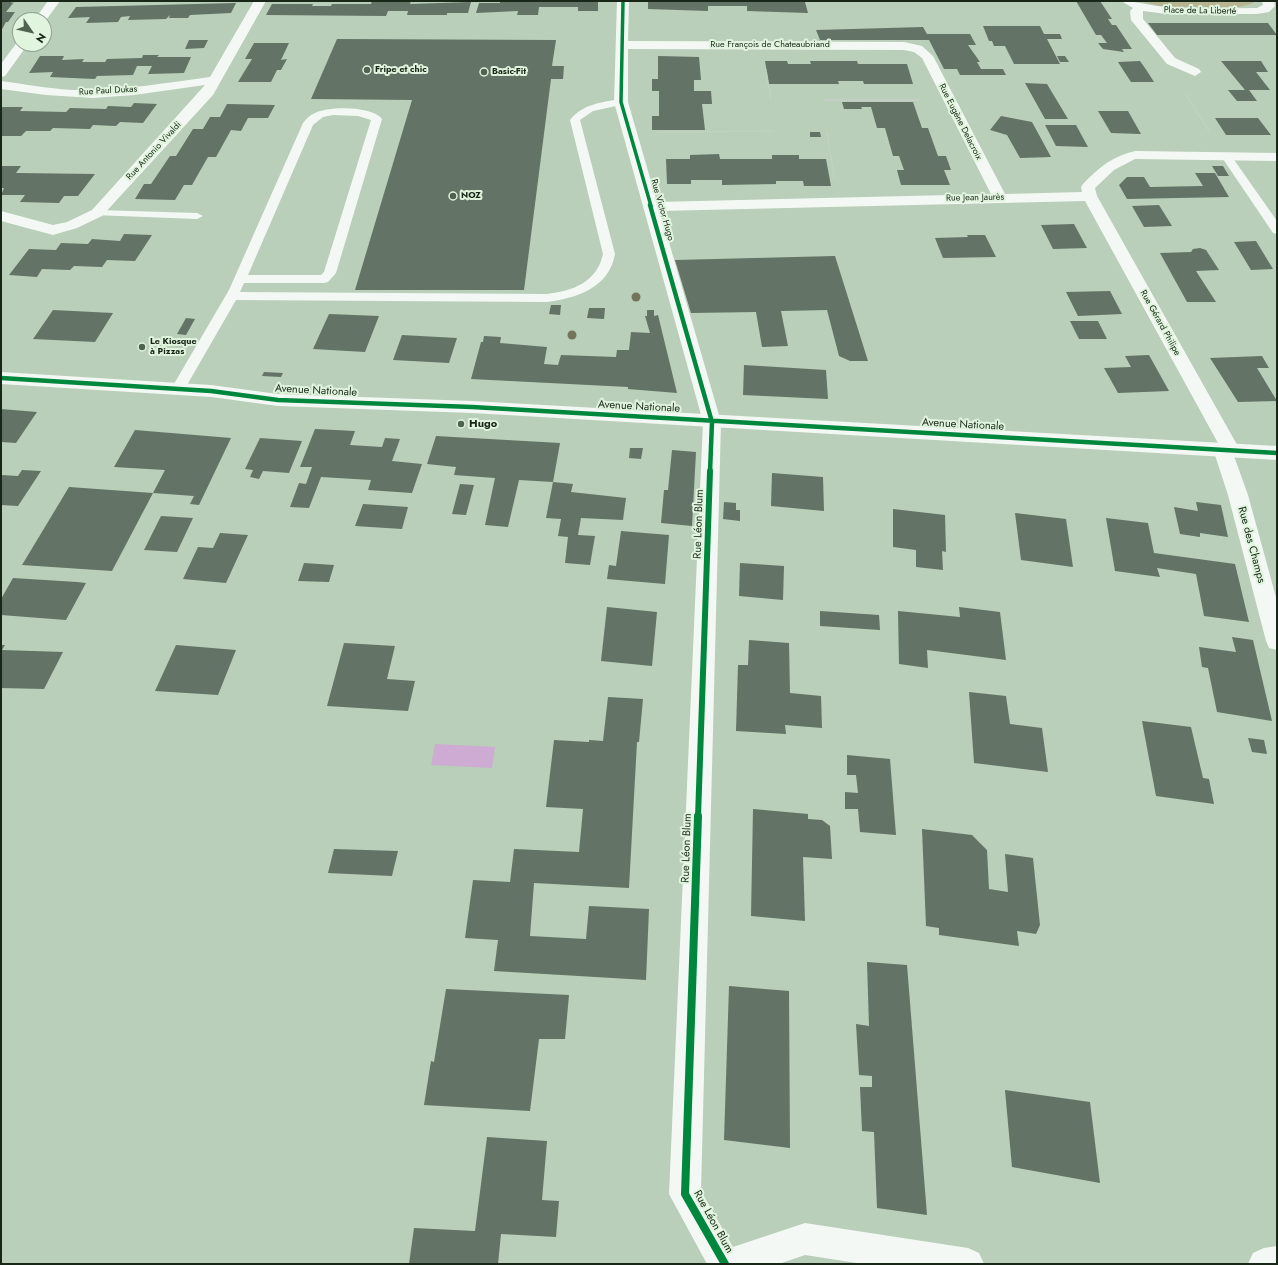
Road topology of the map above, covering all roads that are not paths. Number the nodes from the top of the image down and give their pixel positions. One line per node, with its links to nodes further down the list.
1 (54, 1): 7 (street)
2 (260, 1): 14 (street, Rue Antonio Vivaldi)
3 (623, 1): 9 (street, Rue Victor Hugo)
4 (1127, 1): 6 (street, Place de La Liberté)
5 (1266, 5): 6 (street, Place de La Liberté); 8 (street, Place de La Liberté)
6 (1140, 7): 12 (street)
7 (46, 12)
8 (1277, 14)
9 (622, 45): 10 (street, Rue François de Chateaubriand); 16 (street, Rue Victor Hugo)
10 (918, 49): 20 (street, Rue Eugène Delacroix)
11 (16, 52): 13 (street)
12 (1195, 72)
13 (1, 73)
14 (215, 80): 15 (street, Rue Paul Dukas); 22 (street, Rue Antonio Vivaldi)
15 (1, 85)
16 (621, 102): 21 (street, Rue Victor Hugo); 27 (lane)
17 (1226, 156): 18 (street); 19 (street); 25 (lane)
18 (1277, 157)
19 (1090, 196): 20 (street, Rue Jean Jaurès); 31 (street, Rue Gérard Philipe)
20 (1000, 198): 21 (street, Rue Jean Jaurès)
21 (652, 207): 30 (street, Rue Victor Hugo)
22 (97, 213): 23 (street, Rue Antonio Vivaldi); 24 (lane)
23 (1, 216)
24 (197, 216)
25 (1277, 230)
26 (240, 279): 26 (lane); 27 (lane)
27 (231, 296): 29 (lane)
28 (1, 378): 29 (street, Avenue Nationale)
29 (178, 389): 30 (street, Avenue Nationale)
30 (712, 422): 31 (street, Avenue Nationale); 35 (street, Rue Léon Blum)
31 (1227, 450): 32 (street, Avenue Nationale); 33 (street, Rue des Champs)
32 (1277, 453)
33 (1277, 641)
34 (1277, 1262): 38 (street)
35 (725, 1264)
36 (732, 1264): 37 (street)
37 (968, 1264)
38 (1264, 1264)

